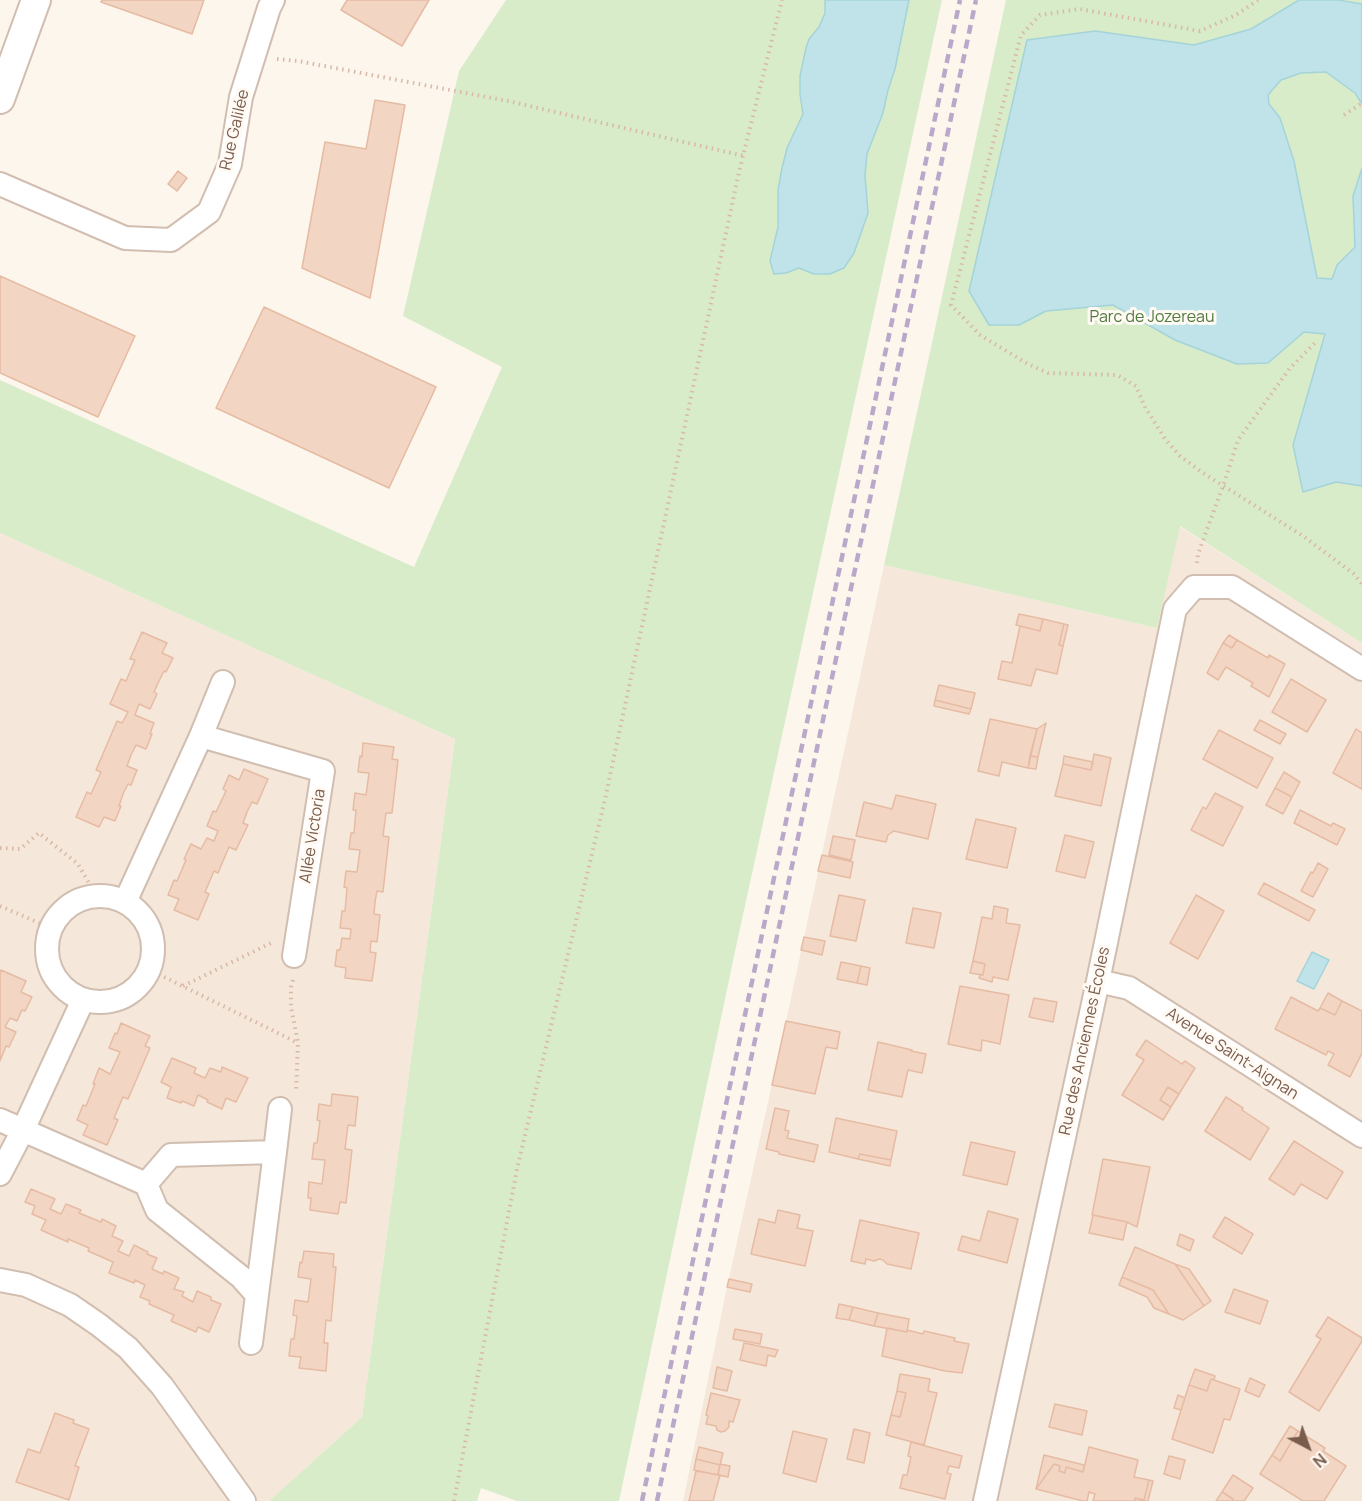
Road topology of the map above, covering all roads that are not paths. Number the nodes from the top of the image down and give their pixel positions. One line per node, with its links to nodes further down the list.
1 (36, 0): 3 (street)
2 (273, 0): 4 (street, Rue Galilée)
3 (0, 99)
4 (0, 184)
5 (1362, 669): 10 (street, Rue des Anciennes Écoles)
6 (224, 682): 7 (street)
7 (201, 736): 8 (street); 9 (street, Allée Victoria)
8 (125, 902): 11 (street); 11 (street)
9 (294, 956)
10 (1098, 981): 15 (street, Avenue Saint-Aignan); 23 (street, Rue des Anciennes Écoles)
11 (83, 1000): 14 (street)
12 (280, 1109): 16 (street)
13 (0, 1120): 14 (street)
14 (23, 1130): 17 (street); 18 (street)
15 (1362, 1136)
16 (275, 1152): 18 (street); 20 (street)
17 (0, 1174)
18 (146, 1184): 20 (street)
19 (0, 1281): 22 (street)
20 (257, 1294): 21 (street)
21 (251, 1343)
22 (244, 1501)
23 (986, 1501)

